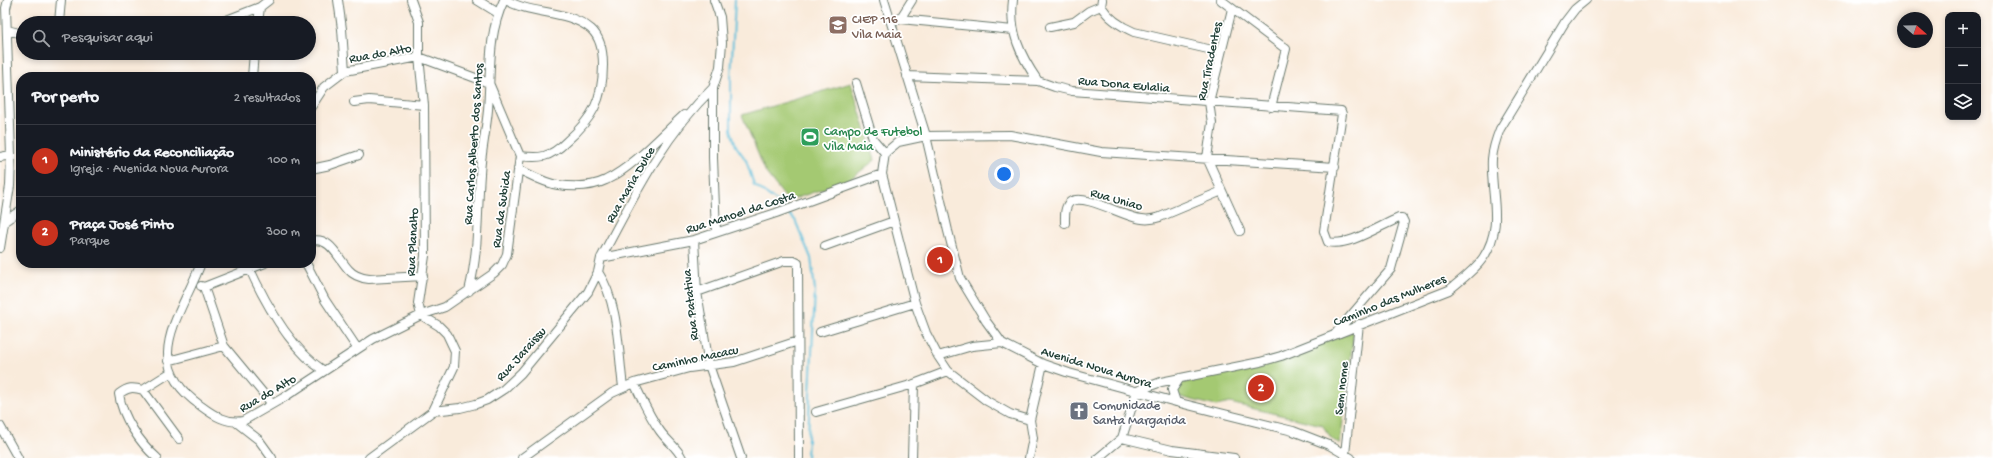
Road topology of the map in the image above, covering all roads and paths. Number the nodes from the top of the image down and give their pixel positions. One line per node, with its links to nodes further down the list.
1 (62, 0): 18 (street)
2 (269, 0): 15 (street)
3 (338, 0): 30 (street)
4 (411, 0): 28 (street, Rua Planalto)
5 (476, 0): 17 (street)
6 (505, 0): 17 (street, Rua Carlos Alberto dos Santos); 47 (street)
7 (714, 0): 36 (street)
8 (884, 0): 22 (street, Avenida Nova Aurora)
9 (912, 0): 21 (street)
10 (1013, 0): 25 (street)
11 (1221, 0): 16 (street)
12 (1586, 0): 78 (street, Caminho das Mulheres)
13 (1101, 3): 23 (street); 27 (street)
14 (4, 6): 24 (street)
15 (260, 7): 19 (street); 20 (street)
16 (1232, 9): 27 (street, Rua Tiradentes); 42 (street)
17 (498, 14): 34 (street, Rua Carlos Alberto dos Santos)
18 (60, 16)
19 (237, 16)
20 (259, 16)
21 (900, 18): 22 (street); 25 (street)
22 (891, 24): 32 (street, Avenida Nova Aurora)
23 (1050, 27)
24 (7, 30): 26 (street); 45 (street)
25 (1014, 30): 33 (street)
26 (16, 32)
27 (1221, 52): 39 (street, Rua Tiradentes)
28 (419, 57): 30 (street, Rua do Alto); 34 (street, Rua do Alto); 40 (street, Rua Planalto)
29 (253, 60): 31 (street)
30 (345, 71): 37 (street, Rua do Alto)
31 (252, 72)
32 (907, 76): 33 (street, Rua Dona Eulalia); 43 (street, Avenida Nova Aurora)
33 (1038, 81): 39 (street, Rua Dona Eulalia)
34 (489, 83): 47 (street); 74 (street, Rua Carlos Alberto dos Santos)
35 (856, 83): 44 (street)
36 (713, 88): 41 (street, Rua Maria Dulce); 60 (street)
37 (316, 99)
38 (354, 102): 40 (street)
39 (1209, 102): 42 (street, Rua Dona Eulalia); 49 (street, Rua Tiradentes)
40 (424, 105): 71 (street, Rua Planalto)
41 (694, 106): 52 (street); 65 (street, Rua Maria Dulce)
42 (1271, 107): 50 (street, Rua Dona Eulalia)
43 (926, 136): 44 (street); 49 (street); 82 (street, Avenida Nova Aurora)
44 (885, 153): 53 (street)
45 (11, 155): 48 (street); 56 (street)
46 (359, 155): 51 (street)
47 (520, 156): 52 (street, Rua da Subida)
48 (0, 157)
49 (1207, 158): 50 (street); 54 (street)
50 (1335, 167): 80 (street)
51 (316, 168)
52 (518, 169): 74 (street, Rua da Subida)
53 (882, 174): 57 (street); 60 (street, Rua Manoel da Costa)
54 (1222, 191): 58 (street, Rua Uniao); 59 (street)
55 (16, 213): 56 (street)
56 (5, 221): 64 (street)
57 (894, 221): 63 (street); 76 (street)
58 (1065, 223)
59 (1240, 230)
60 (716, 232): 61 (street, Rua Manoel da Costa)
61 (694, 240): 65 (street, Rua Manoel da Costa); 75 (street, Rua Patativa)
62 (316, 241): 71 (street)
63 (825, 246)
64 (0, 248)
65 (601, 258): 70 (street, Rua Jaraissu)
66 (199, 268): 72 (street, Rua do Alto)
67 (244, 268): 73 (street)
68 (249, 268): 90 (street)
69 (309, 268): 84 (street)
70 (598, 272): 95 (street); 100 (street, Rua Jaraissu)
71 (422, 276): 77 (street, Rua Planalto)
72 (193, 284): 73 (street); 86 (street, Rua do Alto)
73 (204, 287): 83 (street)
74 (469, 291): 77 (street, Rua da Subida)
75 (697, 292): 81 (street); 88 (street, Rua Patativa)
76 (915, 303): 79 (street); 85 (street)
77 (421, 315): 84 (street, Rua do Alto); 100 (street)
78 (1359, 324): 80 (street, Caminho das Mulheres); 107 (street, Sem nome)
79 (820, 332)
80 (1335, 334): 92 (street, Caminho das Mulheres)
81 (798, 341): 88 (street, Caminho Macacu); 115 (street)
82 (1002, 343): 85 (street); 87 (street, Avenida Nova Aurora)
83 (224, 346): 86 (street); 99 (street)
84 (357, 348): 90 (street, Rua do Alto)
85 (938, 356): 89 (street)
86 (168, 361): 91 (street, Rua do Alto)
87 (1043, 364): 97 (street, Avenida Nova Aurora); 102 (street)
88 (709, 365): 93 (street, Caminho Macacu); 114 (street, Rua Patativa)
89 (948, 370): 94 (street); 102 (street)
90 (324, 372): 99 (street, Rua do Alto)
91 (170, 373): 96 (street); 103 (street, Rua do Alto)
92 (1180, 378): 97 (street, Caminho das Mulheres); 98 (street)
93 (634, 383): 95 (street, Caminho Macacu); 113 (street)
94 (914, 384): 101 (street); 116 (street)
95 (623, 387): 112 (street, Caminho Macacu)
96 (143, 390): 106 (street); 109 (street)
97 (1137, 391): 98 (street, Avenida Nova Aurora); 105 (street)
98 (1176, 402): 107 (street, Avenida Nova Aurora)
99 (272, 404): 103 (street, Rua do Alto)
100 (433, 411): 111 (street)
101 (816, 412)
102 (1030, 420): 117 (street)
103 (236, 422): 110 (street)
104 (0, 426): 108 (street)
105 (1122, 438): 118 (street); 119 (street)
106 (179, 439)
107 (1348, 456)
108 (18, 458)
109 (157, 458)
110 (272, 458)
111 (368, 458)
112 (522, 458)
113 (682, 458)
114 (741, 458)
115 (799, 458)
116 (912, 458)
117 (1029, 458)
118 (1098, 458)
119 (1234, 458)

